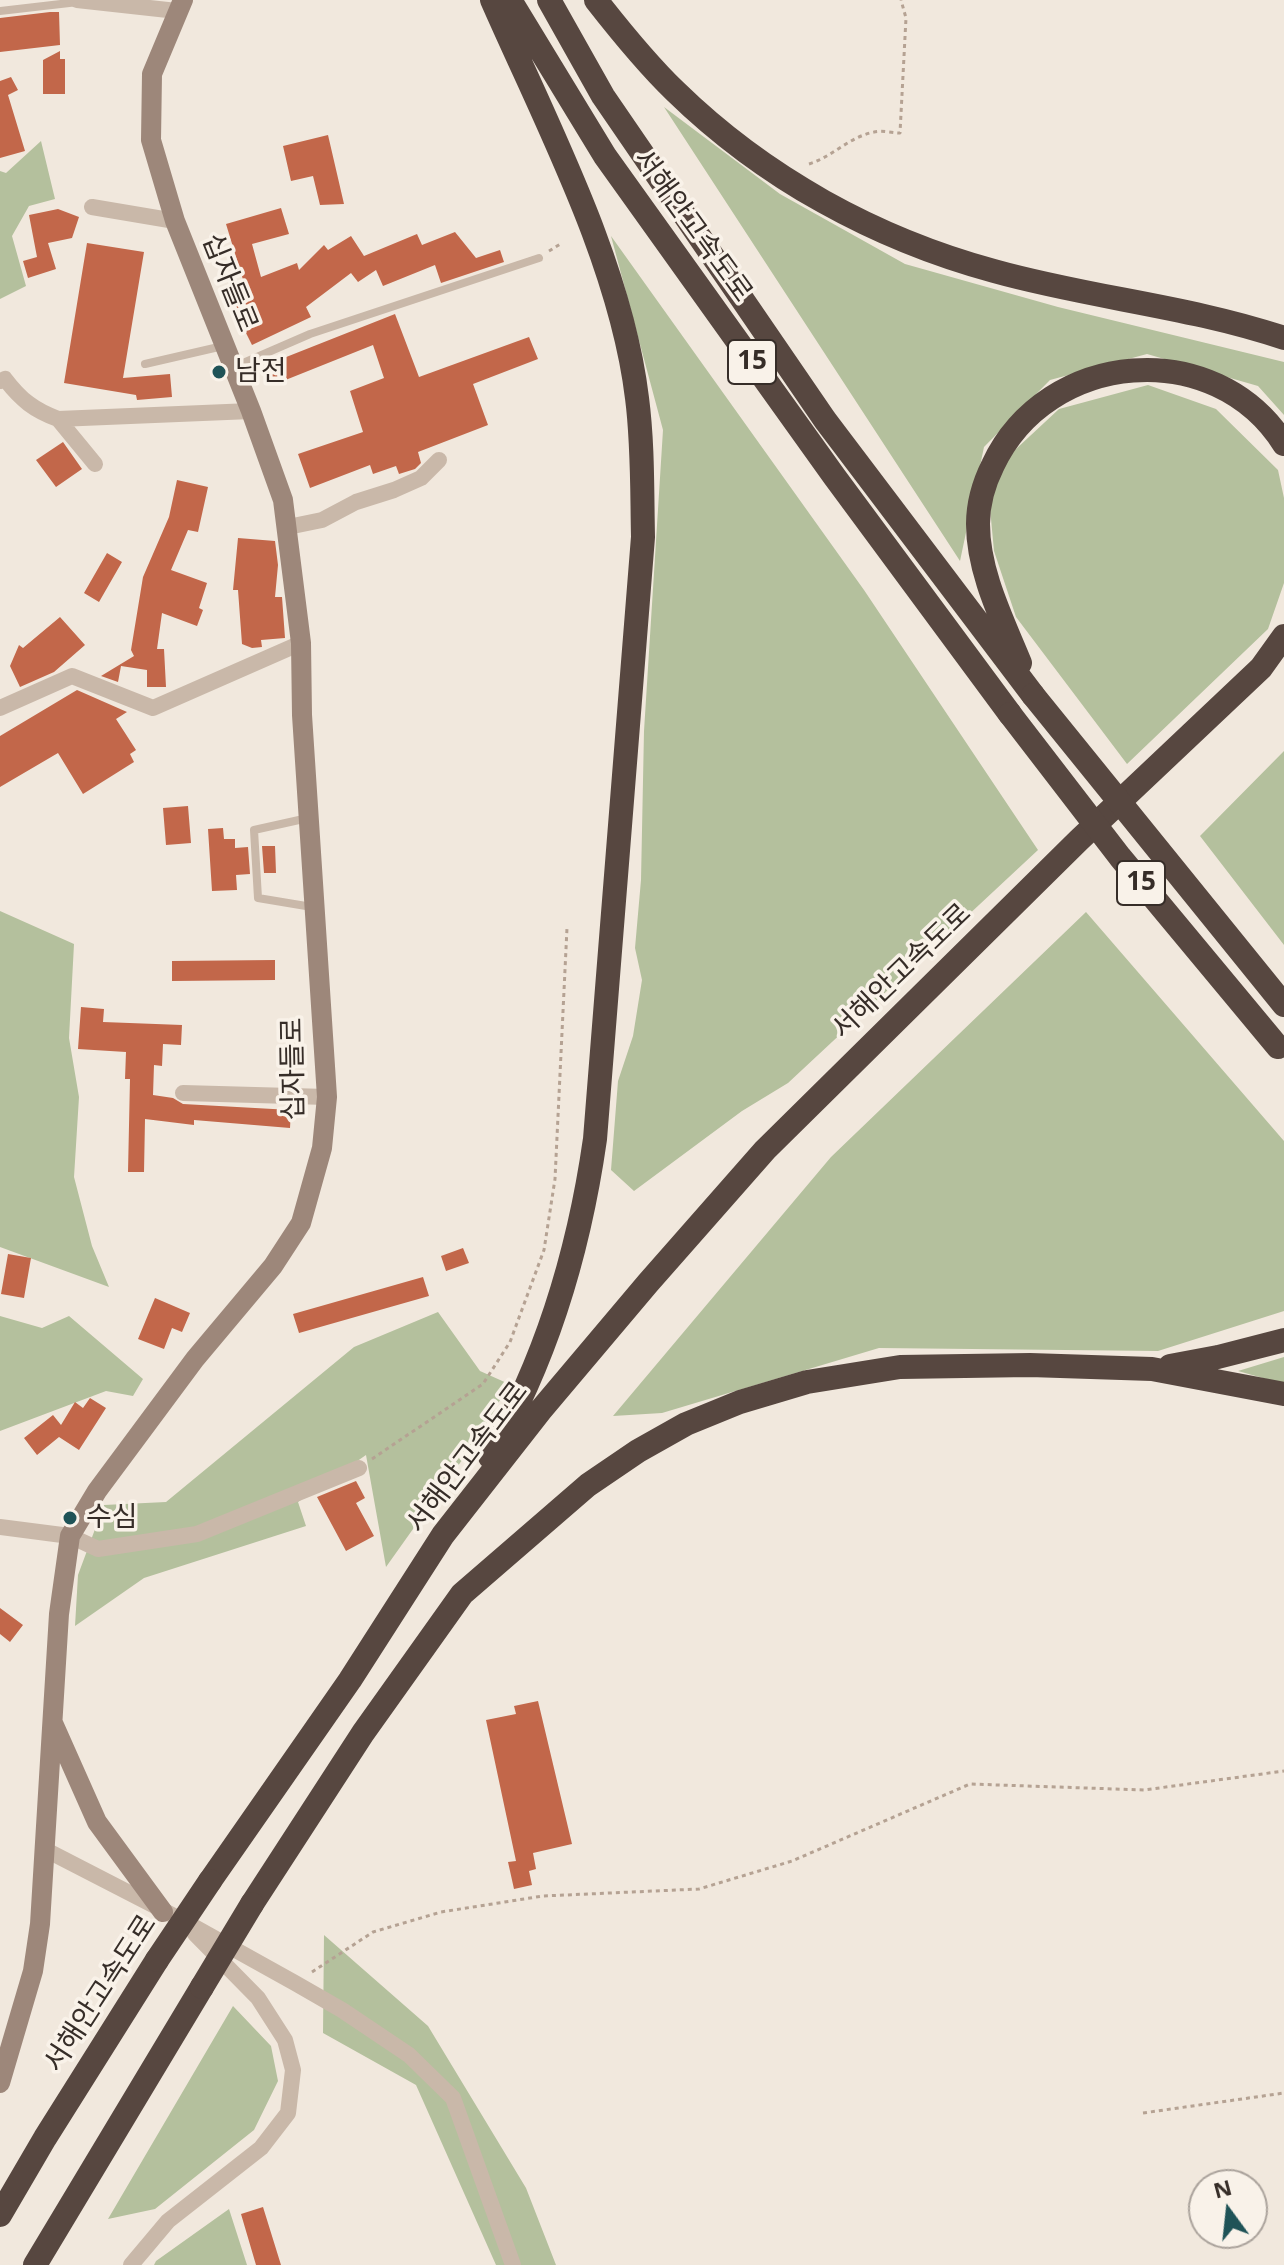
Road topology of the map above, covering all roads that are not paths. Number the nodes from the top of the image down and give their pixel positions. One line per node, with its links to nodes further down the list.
1 (492, 0): 37 (highway)
2 (510, 0): 29 (highway, 서해안고속도로 / 15, bridge)
3 (549, 0): 24 (highway, 서해안고속도로 / 15)
4 (596, 0): 11 (highway)
5 (78, 1): 6 (street); 7 (lane)
6 (180, 5): 9 (main road, 십자들로)
7 (0, 11)
8 (92, 207): 9 (street)
9 (175, 221): 12 (main road, 십자들로)
10 (539, 258): 14 (lane)
11 (1284, 338)
12 (224, 345): 13 (lane); 14 (main road, 십자들로)
13 (145, 364)
14 (233, 367): 16 (main road, 십자들로)
15 (0, 381): 17 (street)
16 (251, 411): 17 (street); 21 (main road, 십자들로)
17 (58, 419): 20 (street)
18 (1284, 444): 24 (highway)
19 (439, 460): 21 (street)
20 (95, 464)
21 (288, 527): 23 (main road, 십자들로)
22 (1284, 636): 37 (highway, 서해안고속도로)
23 (301, 643): 25 (street); 26 (main road, 십자들로)
24 (1033, 695): 28 (highway, 서해안고속도로 / 15, bridge)
25 (0, 708)
26 (309, 818): 27 (main road, 십자들로); 27 (lane)
27 (315, 908): 31 (main road, 십자들로)
28 (1284, 1005)
29 (1281, 1051)
30 (183, 1093): 31 (street)
31 (327, 1097): 38 (main road, 십자들로)
32 (1284, 1340): 33 (highway)
33 (1152, 1369): 34 (highway); 44 (highway, bridge)
34 (1284, 1394)
35 (359, 1468): 38 (street)
36 (0, 1527): 38 (street)
37 (443, 1535): 43 (highway, 서해안고속도로, bridge)
38 (70, 1536): 39 (main road, 십자들로)
39 (51, 1719): 40 (main road, 십자들로); 41 (main road)
40 (46, 1850): 41 (street); 42 (main road, 십자들로)
41 (172, 1915): 45 (street); 46 (street)
42 (0, 2083)
43 (0, 2215)
44 (35, 2265)
45 (131, 2265)
46 (513, 2265)

